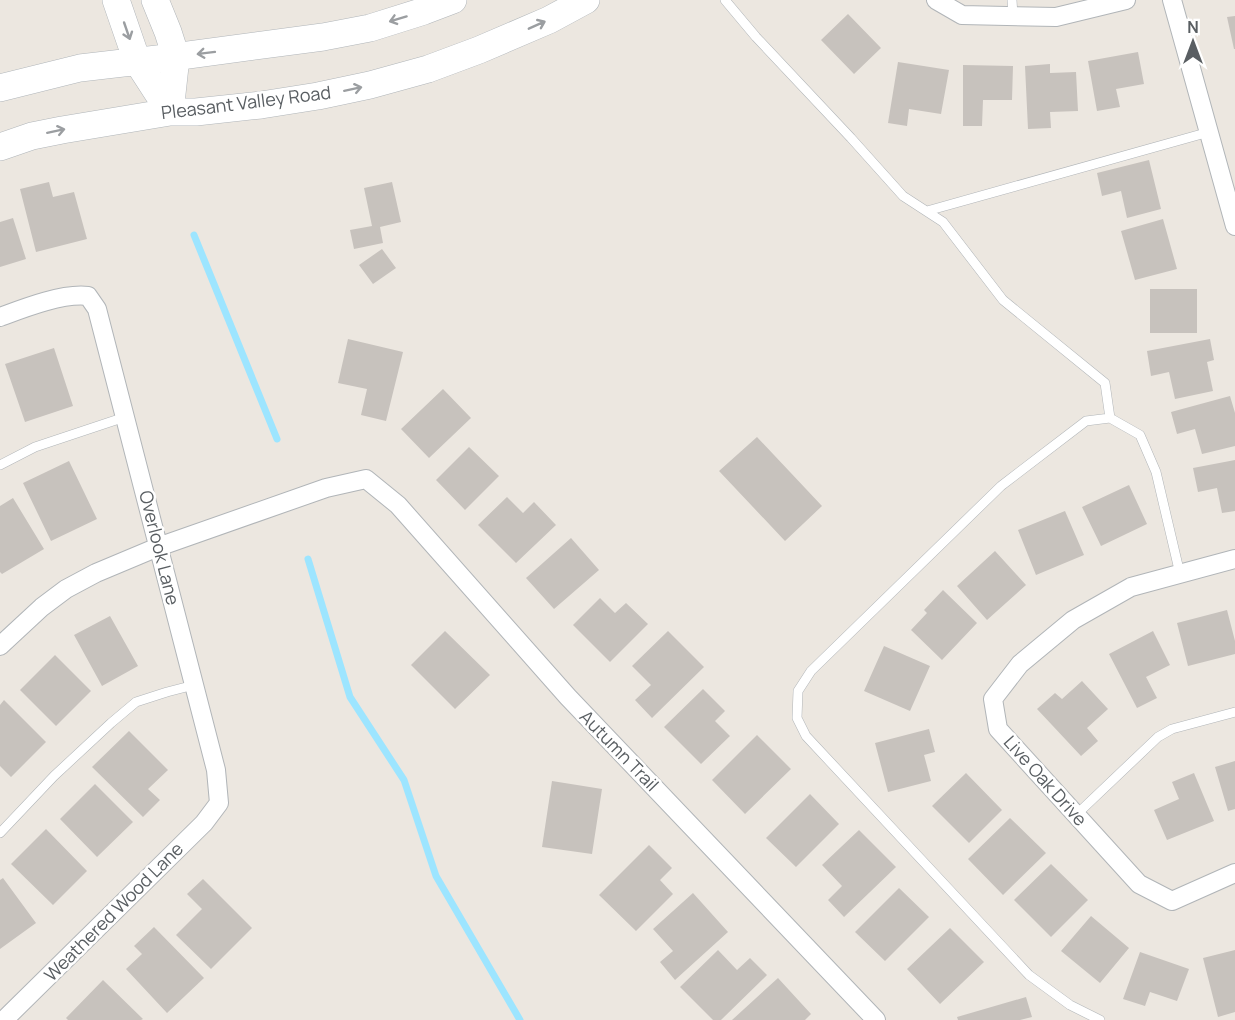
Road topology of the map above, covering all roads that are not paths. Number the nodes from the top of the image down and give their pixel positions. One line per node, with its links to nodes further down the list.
1 (116, 0): 11 (main road, one-way to 11)
2 (155, 0): 10 (main road)
3 (453, 0): 10 (main road, one-way to 10)
4 (586, 0): 13 (main road, Pleasant Valley Road, one-way to 4)
5 (725, 0): 16 (lane)
6 (936, 0): 9 (street)
7 (1126, 0): 9 (street)
8 (1172, 0): 14 (street)
9 (1012, 8)
10 (176, 57): 11 (main road); 13 (main road)
11 (137, 61): 12 (main road); 13 (main road)
12 (0, 88)
13 (170, 112): 15 (main road, Pleasant Valley Road, one-way to 13)
14 (1209, 132): 16 (lane); 17 (street)
15 (0, 147)
16 (927, 211): 20 (lane)
17 (1235, 226)
18 (0, 317): 19 (street, Overlook Lane)
19 (125, 417): 21 (lane); 22 (street, Overlook Lane)
20 (1110, 418): 24 (lane); 34 (lane)
21 (0, 465)
22 (158, 547): 25 (street); 26 (street, Overlook Lane); 33 (street, Autumn Trail)
23 (1235, 559): 24 (street, Live Oak Drive)
24 (1180, 574): 29 (street, Live Oak Drive)
25 (0, 646)
26 (194, 685): 28 (street, Overlook Lane); 30 (lane)
27 (1235, 712): 29 (lane)
28 (219, 803): 32 (street, Weathered Wood Lane)
29 (1076, 815): 31 (street, Live Oak Drive)
30 (0, 833)
31 (1235, 873)
32 (5, 1017)
33 (876, 1020)
34 (1100, 1020)

